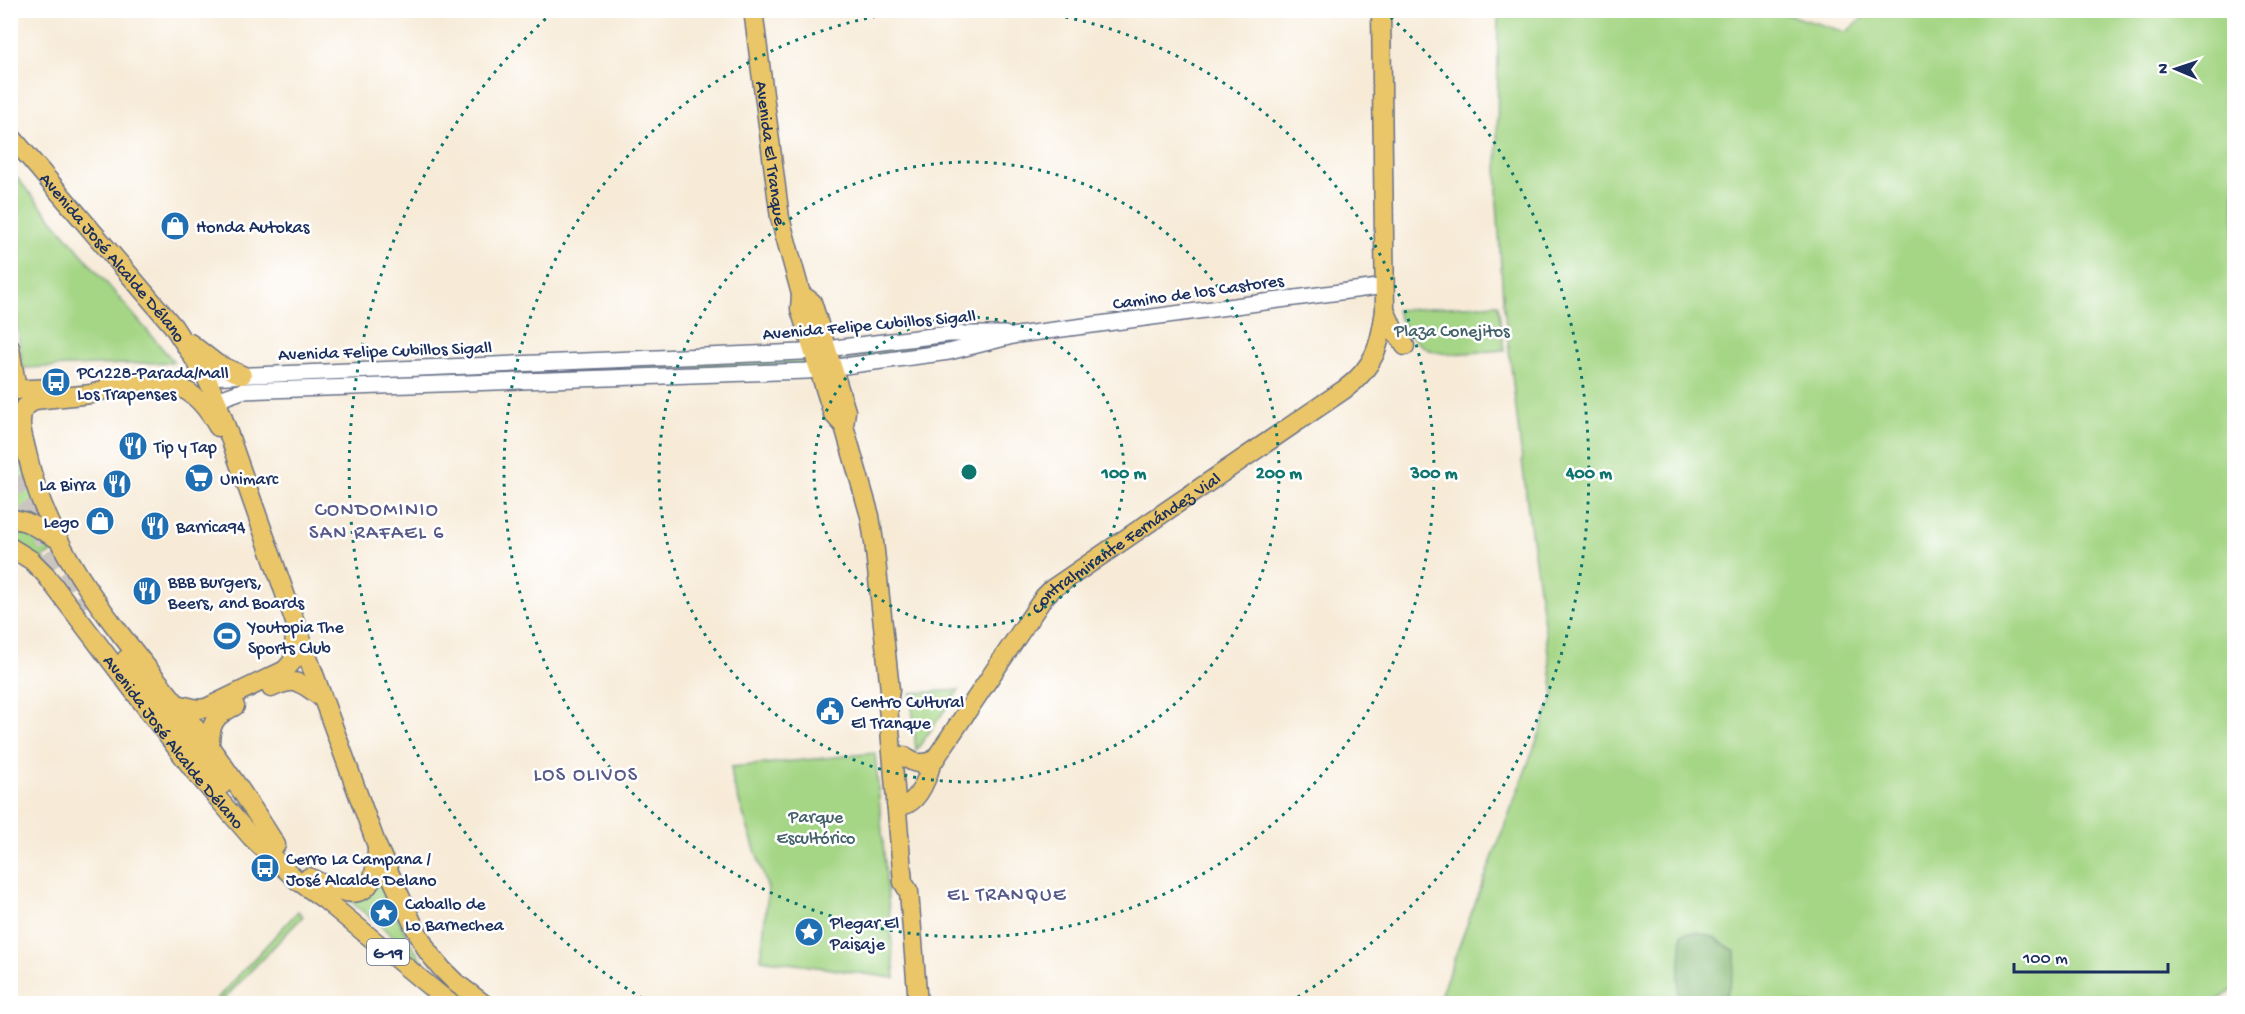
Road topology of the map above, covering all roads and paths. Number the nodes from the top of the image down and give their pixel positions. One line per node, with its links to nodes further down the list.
1 (753, 10): 12 (main road, Avenida El Tranque)
2 (1380, 10): 6 (main road, Contralmirante Fernández Vial)
3 (10, 135): 5 (main road, Avenida José Alcalde Délano)
4 (10, 156): 5 (main road)
5 (35, 164): 8 (main road, Avenida José Alcalde Délano)
6 (1385, 286): 7 (main road, Contralmirante Fernández Vial); 9 (street, Camino de los Castores)
7 (1385, 310): 10 (main road); 35 (main road, Contralmirante Fernández Vial)
8 (173, 326): 16 (main road); 18 (main road, Avenida José Alcalde Délano)
9 (1017, 335): 12 (street, Avenida Felipe Cubillos Sigall); 14 (street, Avenida Felipe Cubillos Sigall)
10 (1406, 346)
11 (10, 347): 21 (main road)
12 (820, 351): 13 (street, Avenida Felipe Cubillos Sigall); 14 (main road, Avenida El Tranque)
13 (733, 355): 15 (street, Avenida Felipe Cubillos Sigall); 17 (street)
14 (826, 369): 17 (street, Avenida Felipe Cubillos Sigall); 30 (main road, Avenida El Tranque)
15 (315, 372): 16 (street, Avenida Felipe Cubillos Sigall); 22 (street)
16 (242, 375): 18 (street, Avenida Felipe Cubillos Sigall)
17 (691, 375): 22 (street, Avenida Felipe Cubillos Sigall)
18 (206, 377): 19 (main road); 23 (main road, Avenida José Alcalde Délano)
19 (152, 384): 20 (main road, G-19); 24 (main road, G-19)
20 (119, 385): 21 (main road, G-19); 26 (main road)
21 (14, 390)
22 (292, 390): 23 (street, Avenida Felipe Cubillos Sigall)
23 (218, 404): 24 (main road, Avenida José Alcalde Délano)
24 (233, 449): 29 (main road, Avenida José Alcalde Délano / G-19)
25 (10, 518): 26 (main road)
26 (58, 539): 32 (main road)
27 (10, 547): 40 (main road, Avenida José Alcalde Délano / G-19)
28 (86, 607): 37 (main road, Avenida José Alcalde Délano)
29 (296, 625): 31 (main road, Avenida José Alcalde Délano / G-19); 32 (main road)
30 (890, 690): 34 (main road, Avenida El Tranque); 36 (main road, Avenida El Tranque)
31 (322, 698): 33 (main road); 38 (main road, Avenida José Alcalde Délano / G-19)
32 (177, 704): 33 (main road)
33 (210, 746): 37 (main road)
34 (904, 756): 35 (main road); 36 (main road, Avenida El Tranque)
35 (932, 763): 36 (main road, Contralmirante Fernández Vial)
36 (901, 799): 43 (main road, Avenida El Tranque)
37 (276, 845): 39 (main road, Avenida José Alcalde Délano)
38 (377, 846): 39 (main road); 42 (main road, Avenida José Alcalde Délano / G-19)
39 (306, 875): 40 (main road, Avenida José Alcalde Délano)
40 (325, 900): 41 (main road, Avenida José Alcalde Délano / G-19)
41 (451, 1004)
42 (484, 1004)
43 (918, 1004)

